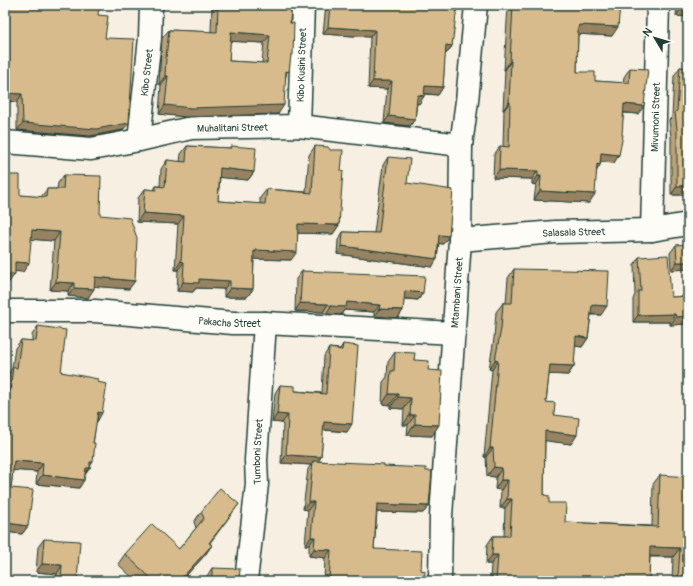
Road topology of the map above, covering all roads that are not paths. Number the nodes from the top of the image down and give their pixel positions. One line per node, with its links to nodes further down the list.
1 (151, 5): 6 (street, Kibo Street)
2 (303, 5): 5 (street, Kibo Kusini Street)
3 (476, 5): 8 (street, Mtambani Street)
4 (658, 5): 10 (street, Mivumoni Street)
5 (299, 126): 6 (street, Muhalitani Street); 8 (street, Muhalitani Street)
6 (139, 140): 7 (street, Muhalitani Street)
7 (5, 142)
8 (460, 144): 11 (street, Mtambani Street)
9 (688, 224): 10 (street, Salasala Street)
10 (652, 230): 11 (street, Salasala Street)
11 (460, 240): 14 (street, Mtambani Street)
12 (5, 311): 13 (street, Pakacha Street)
13 (266, 322): 14 (street, Pakacha Street); 15 (street, Tumboni Street)
14 (454, 333): 16 (street, Mtambani Street)
15 (246, 581)
16 (440, 581)

